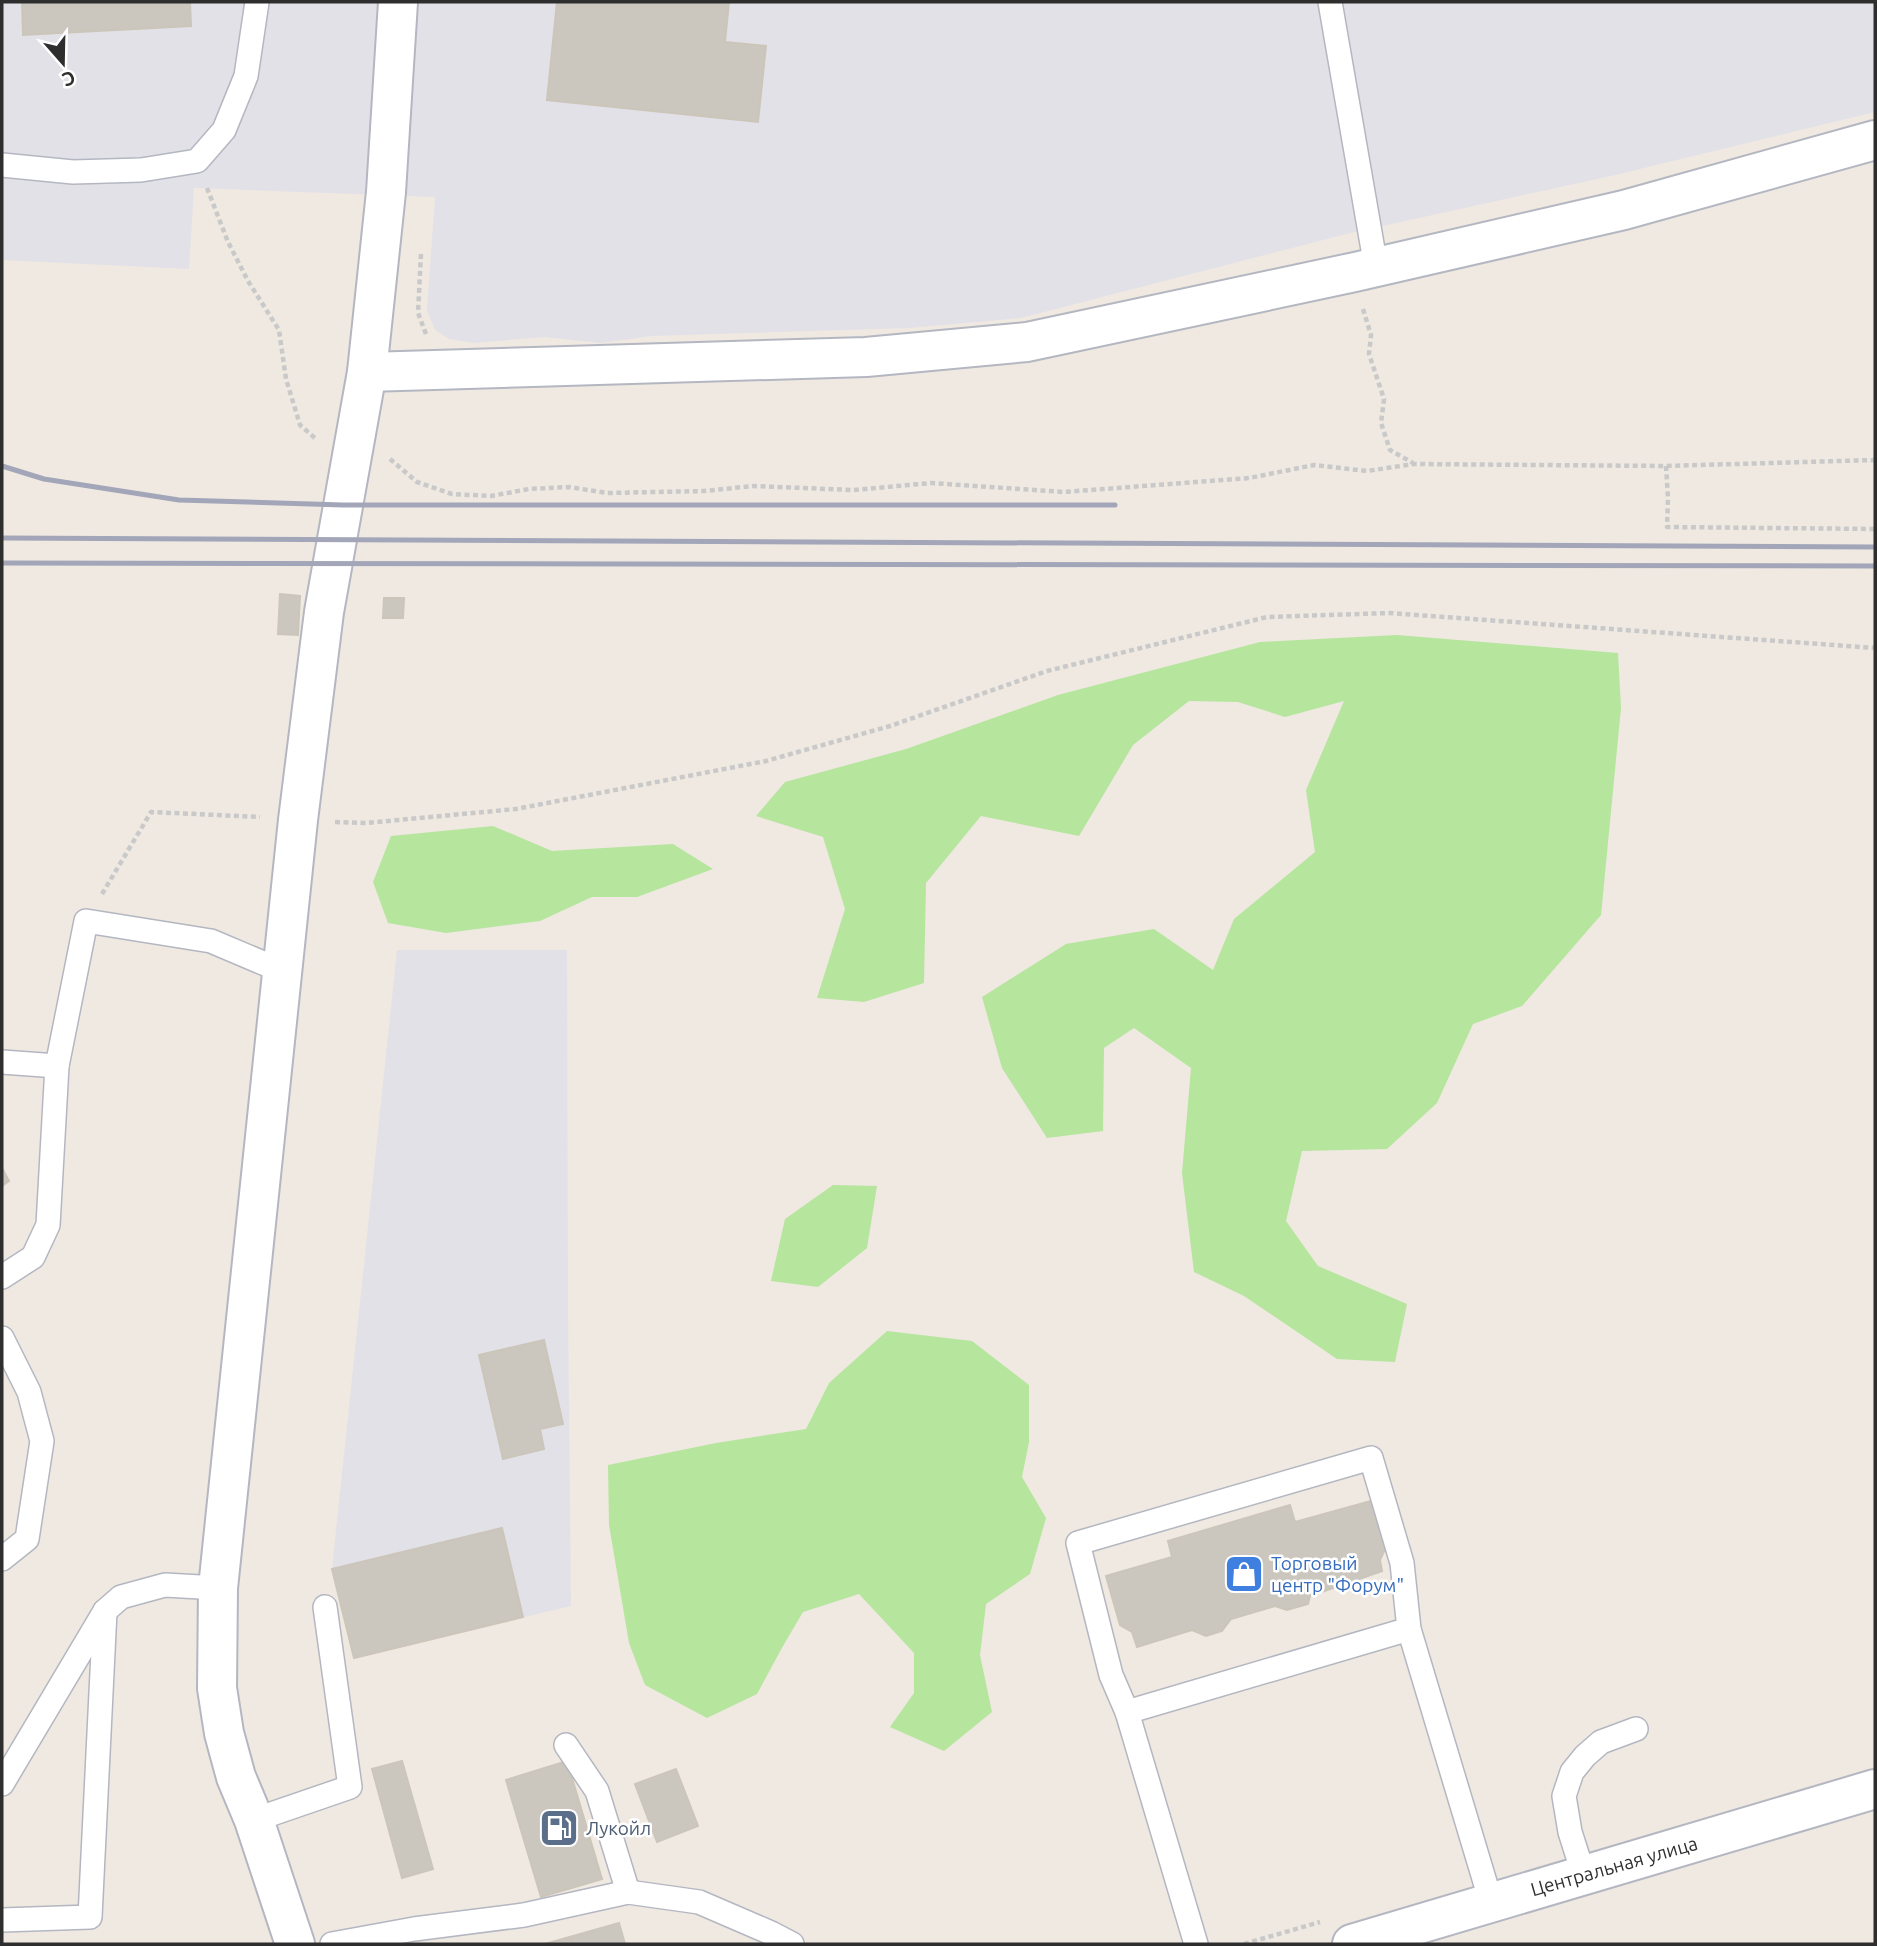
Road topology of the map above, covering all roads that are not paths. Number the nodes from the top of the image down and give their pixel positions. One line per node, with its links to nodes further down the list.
1 (257, 2): 5 (lane)
2 (398, 2): 7 (street)
3 (1330, 2): 6 (lane)
4 (1875, 140): 6 (street)
5 (2, 165)
6 (1368, 282): 7 (street)
7 (367, 372): 8 (street)
8 (282, 971): 10 (lane); 14 (street)
9 (2, 1062): 10 (lane)
10 (57, 1066): 11 (lane)
11 (2, 1277)
12 (2, 1338): 13 (lane)
13 (2, 1559)
14 (218, 1588): 16 (lane); 23 (street)
15 (325, 1607): 23 (lane)
16 (105, 1611): 21 (lane); 27 (lane)
17 (1409, 1629): 18 (lane); 18 (lane); 26 (lane)
18 (1127, 1712): 31 (lane)
19 (1636, 1729): 24 (lane)
20 (566, 1745): 25 (lane)
21 (2, 1784)
22 (1875, 1788): 24 (street, Центральная улица)
23 (254, 1821): 28 (street)
24 (1584, 1876): 26 (street, Центральная улица)
25 (628, 1892): 29 (lane); 30 (lane)
26 (1492, 1902): 32 (street, Центральная улица)
27 (2, 1920)
28 (295, 1944)
29 (331, 1944)
30 (792, 1944)
31 (1196, 1944)
32 (1352, 1944)

